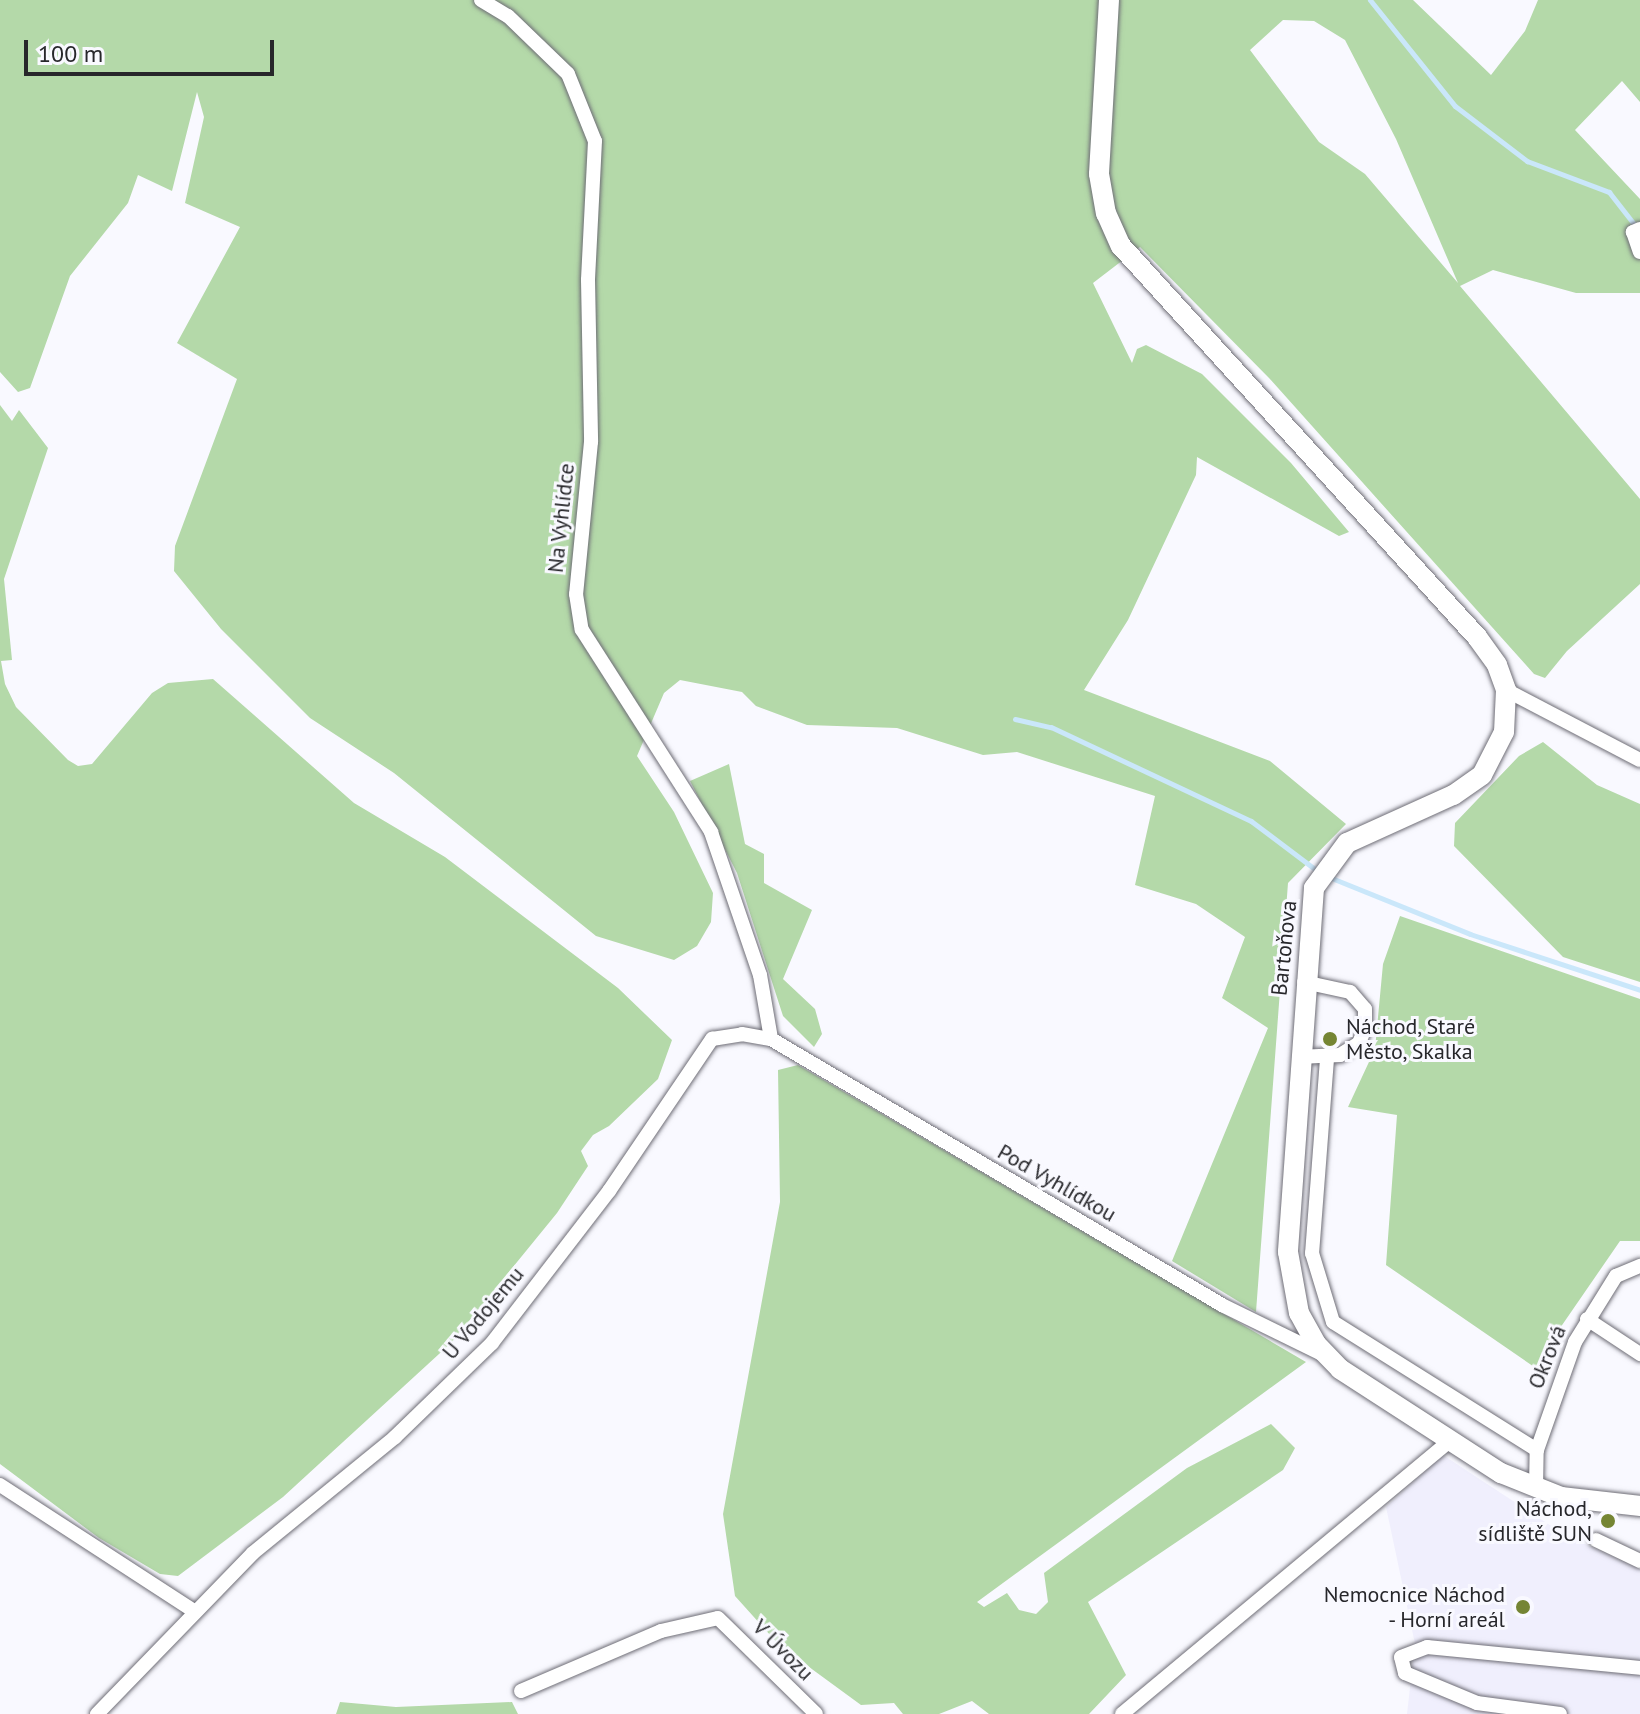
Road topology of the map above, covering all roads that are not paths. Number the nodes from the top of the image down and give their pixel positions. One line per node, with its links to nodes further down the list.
1 (481, 0): 8 (street, Na Vyhlídce)
2 (1109, 0): 5 (street, Bartoňova)
3 (1640, 229): 4 (street)
4 (1640, 252)
5 (1506, 690): 6 (street); 7 (street, Bartoňova)
6 (1640, 760)
7 (1304, 982): 9 (street, Bartoňova); 10 (street)
8 (771, 1039): 14 (street, Pod Vyhlídkou); 22 (street, U Vodojemu)
9 (1299, 1057): 10 (street); 14 (street, Bartoňova)
10 (1327, 1059): 16 (street)
11 (1640, 1266): 12 (street, Okrová)
12 (1587, 1319): 13 (street); 16 (street, Okrová)
13 (1640, 1354)
14 (1326, 1356): 15 (street, Bartoňova)
15 (1450, 1441): 18 (street, Bartoňova); 27 (street)
16 (1537, 1450): 18 (street, Okrová)
17 (0, 1485): 22 (street)
18 (1536, 1489): 19 (street, Bartoňova)
19 (1640, 1506)
20 (1596, 1540): 21 (street)
21 (1640, 1561)
22 (194, 1611): 25 (street, U Vodojemu)
23 (1640, 1668): 28 (street)
24 (521, 1691): 26 (street, V Úvozu)
25 (97, 1714)
26 (816, 1714)
27 (1122, 1714)
28 (1560, 1714)

